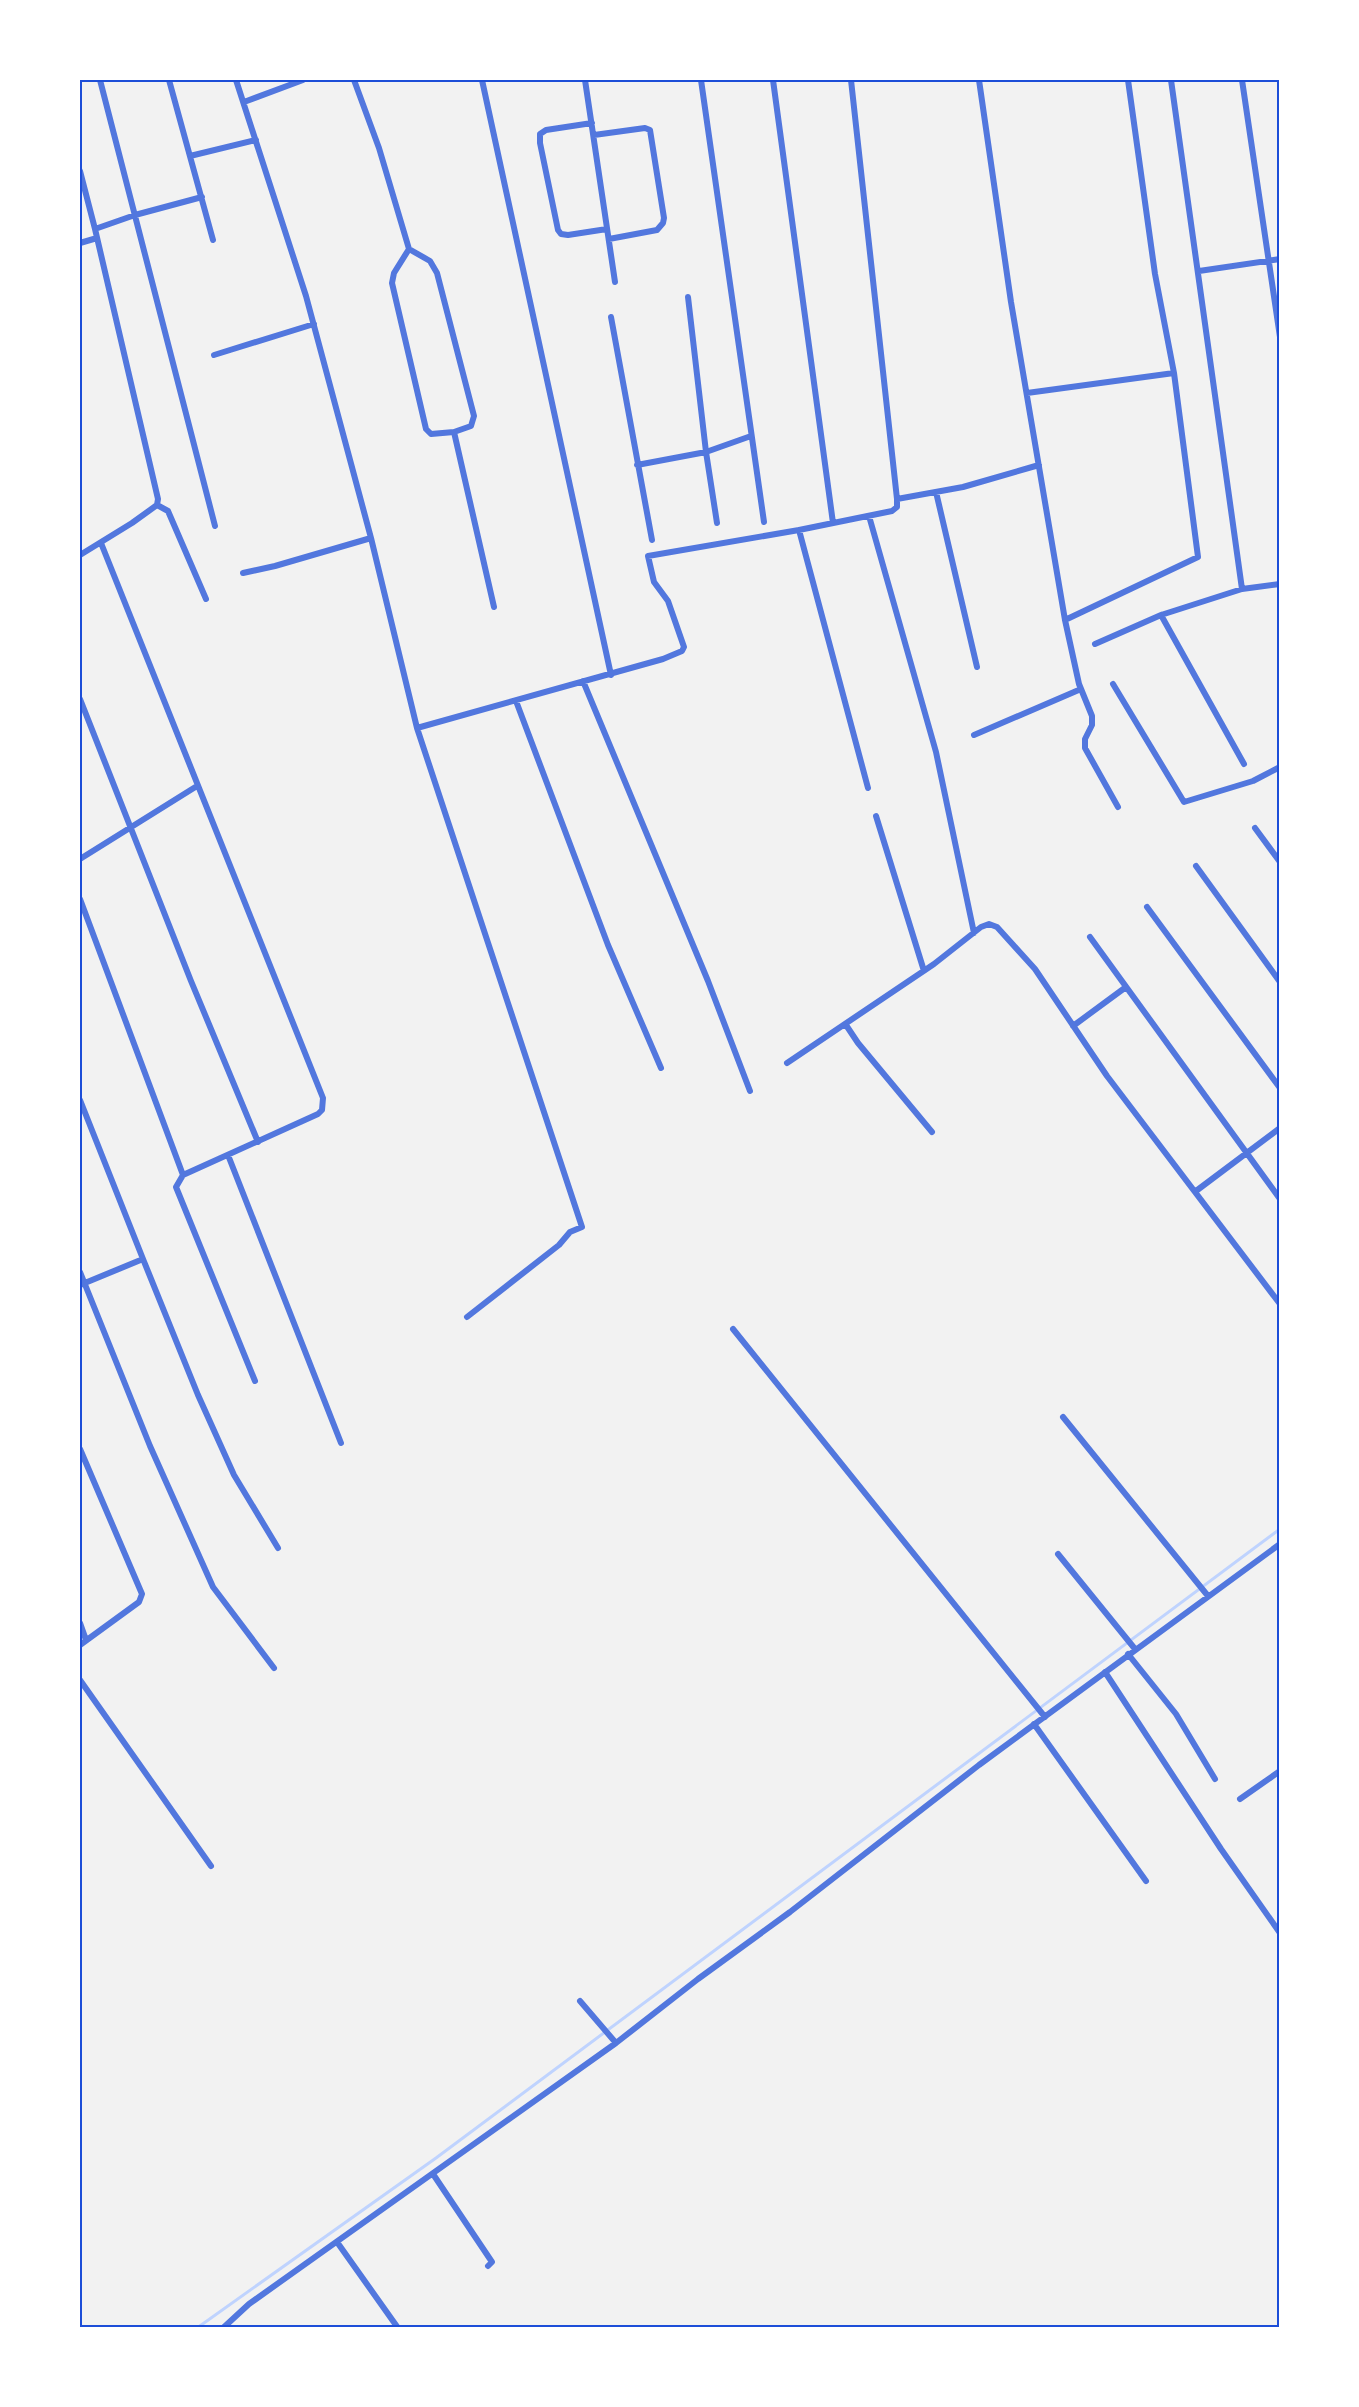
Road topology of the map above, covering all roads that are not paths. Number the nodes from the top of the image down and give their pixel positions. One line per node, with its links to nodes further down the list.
1 (100, 80): 22 (street)
2 (169, 80): 19 (street)
3 (236, 80): 15 (street)
4 (303, 80): 15 (street)
5 (354, 80): 29 (street)
6 (482, 80): 68 (street)
7 (585, 80): 16 (street)
8 (700, 80): 42 (street)
9 (773, 80): 52 (street)
10 (851, 80): 47 (street)
11 (979, 80): 40 (street)
12 (1128, 80): 39 (street)
13 (1171, 80): 32 (street)
14 (1242, 80): 31 (street)
15 (244, 102): 18 (street)
16 (592, 123): 17 (street); 24 (street)
17 (594, 135): 24 (street); 26 (street)
18 (256, 140): 19 (street); 36 (street)
19 (190, 156): 21 (street)
20 (80, 171): 23 (street)
21 (202, 197): 22 (street); 27 (street)
22 (135, 215): 23 (street); 53 (street)
23 (95, 229): 25 (street)
24 (607, 229): 26 (street)
25 (97, 238): 28 (street); 48 (street)
26 (609, 239): 33 (street)
27 (213, 240)
28 (80, 243)
29 (409, 249): 41 (street); 41 (street)
30 (1280, 259): 31 (street)
31 (1269, 261): 32 (street); 37 (street)
32 (1199, 271): 61 (street)
33 (615, 282)
34 (688, 297): 43 (street)
35 (611, 317): 44 (street)
36 (314, 324): 38 (street); 55 (street)
37 (1280, 336)
38 (214, 355)
39 (1174, 373): 40 (street); 65 (street)
40 (1026, 393): 45 (street)
41 (454, 432): 63 (street)
42 (751, 436): 43 (street); 50 (street)
43 (706, 452): 44 (street); 51 (street)
44 (637, 465): 56 (street)
45 (1039, 465): 46 (street); 65 (street)
46 (936, 492): 47 (street); 67 (street)
47 (897, 499): 49 (street)
48 (157, 505): 57 (street); 62 (street)
49 (869, 516): 52 (street); 89 (street)
50 (764, 522)
51 (717, 523)
52 (833, 523): 54 (street)
53 (215, 526)
54 (799, 530): 68 (street); 79 (street)
55 (371, 538): 59 (street); 74 (street)
56 (652, 540)
57 (101, 543): 58 (street); 78 (street)
58 (80, 555)
59 (243, 573)
60 (1280, 584): 61 (street)
61 (1242, 589): 64 (street)
62 (206, 599)
63 (494, 607)
64 (1161, 615): 66 (street); 76 (street)
65 (1065, 620): 71 (street)
66 (1095, 645)
67 (977, 667)
68 (611, 675): 69 (street)
69 (583, 681): 73 (street); 99 (street)
70 (1113, 684): 77 (street)
71 (1081, 689): 75 (street); 80 (street)
72 (80, 699): 82 (street)
73 (516, 701): 74 (street); 97 (street)
74 (417, 728): 113 (street)
75 (974, 735)
76 (1244, 764)
77 (1280, 767)
78 (197, 786): 82 (street); 103 (street)
79 (868, 788)
80 (1118, 807)
81 (876, 816): 91 (street)
82 (131, 826): 84 (street); 103 (street)
83 (1255, 828): 85 (street)
84 (80, 859)
85 (1280, 862)
86 (1196, 866): 92 (street)
87 (80, 899): 106 (street)
88 (1147, 907): 98 (street)
89 (974, 933): 91 (street); 95 (street)
90 (1090, 937): 93 (street)
91 (924, 971): 94 (street)
92 (1280, 982)
93 (1126, 987): 95 (street); 104 (street)
94 (846, 1025): 96 (street); 102 (street)
95 (1073, 1026): 107 (street)
96 (787, 1063)
97 (661, 1068)
98 (1280, 1088)
99 (750, 1091)
100 (80, 1100): 109 (street)
101 (1280, 1128): 104 (street)
102 (932, 1132)
103 (258, 1142): 105 (street)
104 (1245, 1153): 107 (street); 108 (street)
105 (228, 1155): 106 (street); 117 (street)
106 (183, 1175): 115 (street)
107 (1196, 1191): 112 (street)
108 (1280, 1199)
109 (143, 1259): 111 (street); 120 (street)
110 (80, 1272): 111 (street)
111 (82, 1284): 128 (street)
112 (1280, 1304)
113 (467, 1317)
114 (734, 1329): 131 (street)
115 (255, 1381)
116 (1064, 1418): 122 (street)
117 (341, 1443)
118 (80, 1449): 124 (street)
119 (1280, 1544): 122 (street)
120 (278, 1548)
121 (1058, 1554): 126 (street)
122 (1207, 1595): 126 (street)
123 (80, 1623): 124 (street)
124 (86, 1640): 125 (street)
125 (80, 1645)
126 (1136, 1649): 127 (street)
127 (1128, 1654): 129 (street); 134 (street)
128 (274, 1668)
129 (1105, 1672): 131 (street); 138 (street)
130 (80, 1680): 136 (street)
131 (1043, 1715): 132 (street)
132 (1034, 1724): 137 (street); 140 (street)
133 (1280, 1771): 135 (street)
134 (1215, 1779)
135 (1240, 1799)
136 (212, 1866)
137 (1146, 1881)
138 (1280, 1933)
139 (580, 2001): 140 (street)
140 (616, 2043): 141 (street)
141 (433, 2174): 142 (street); 143 (street)
142 (337, 2242): 144 (street); 145 (street)
143 (488, 2266)
144 (223, 2328)
145 (398, 2328)

